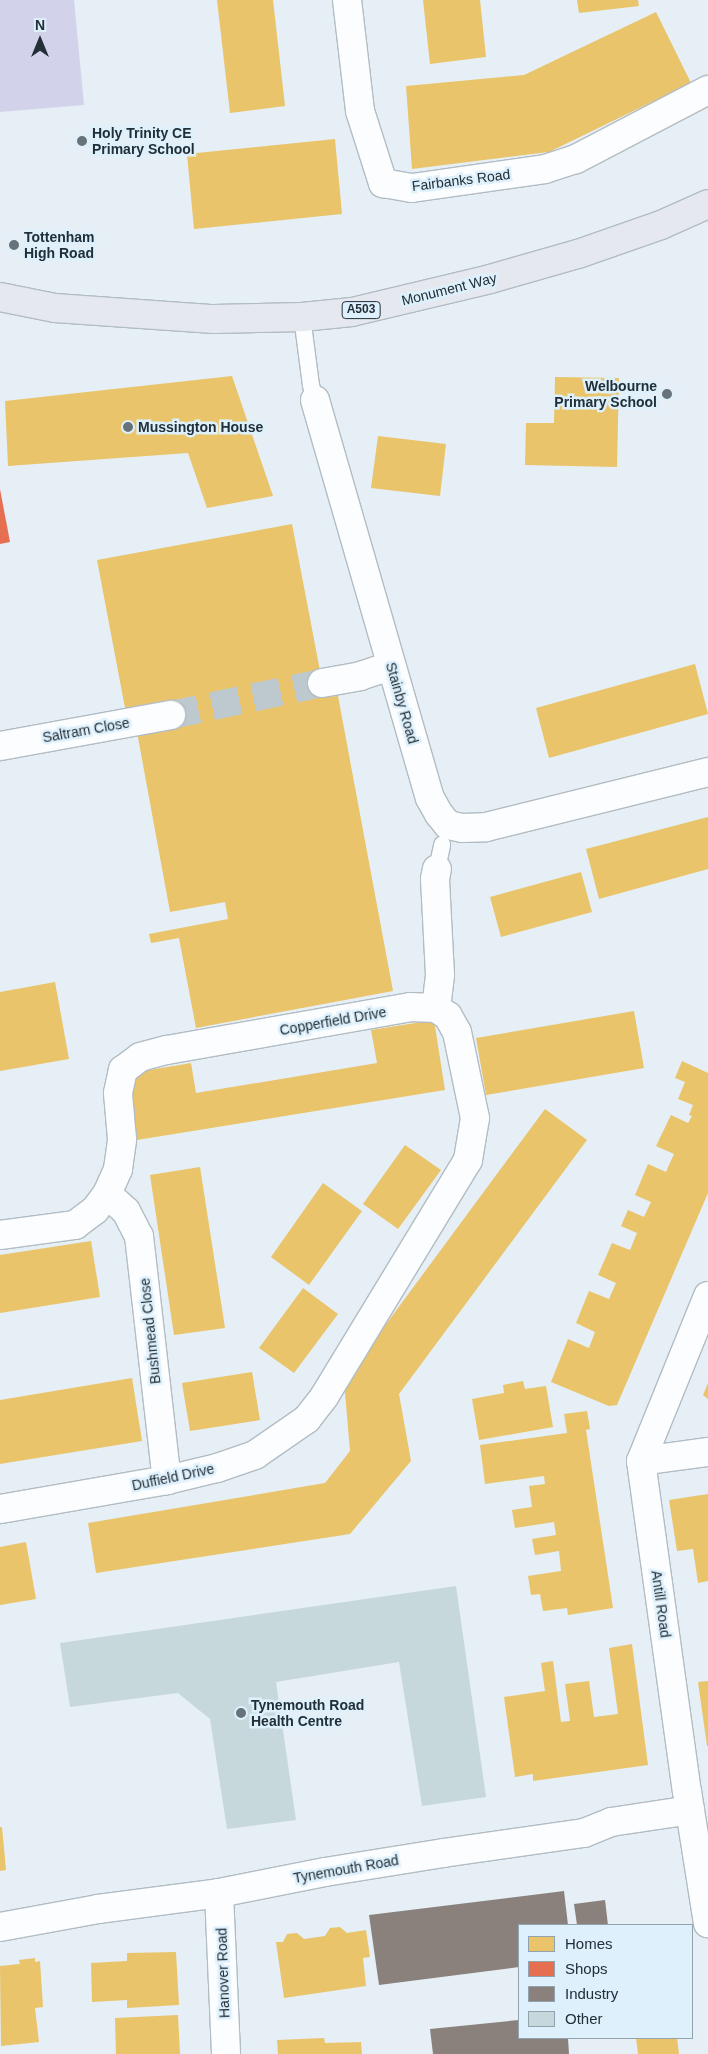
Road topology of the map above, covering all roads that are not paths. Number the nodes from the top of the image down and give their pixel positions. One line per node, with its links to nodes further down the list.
1 (347, 0): 2 (street, Fairbanks Road)
2 (708, 90)
3 (708, 204): 5 (main road, Monument Way / A503)
4 (0, 297): 5 (main road, Monument Way / A503)
5 (302, 317): 6 (lane, Stainby Road)
6 (315, 400): 7 (street, Stainby Road)
7 (391, 666): 8 (street); 12 (street, Stainby Road)
8 (322, 683)
9 (171, 714): 10 (street, Saltram Close)
10 (0, 746)
11 (708, 772): 12 (street)
12 (442, 846): 13 (street)
13 (436, 1008): 14 (street, Copperfield Drive); 19 (street, Duffield Drive)
14 (107, 1194): 15 (street, Copperfield Drive); 19 (street, Bushmead Close)
15 (0, 1234)
16 (708, 1296): 18 (street)
17 (708, 1452): 18 (street)
18 (641, 1461): 21 (street, Antill Road)
19 (167, 1480): 20 (street, Duffield Drive)
20 (0, 1509)
21 (697, 1823): 22 (street, Tynemouth Road); 23 (street, Antill Road)
22 (219, 1893): 24 (street, Tynemouth Road); 25 (street, Hanover Road)
23 (708, 1923)
24 (0, 1927)
25 (226, 2054)

